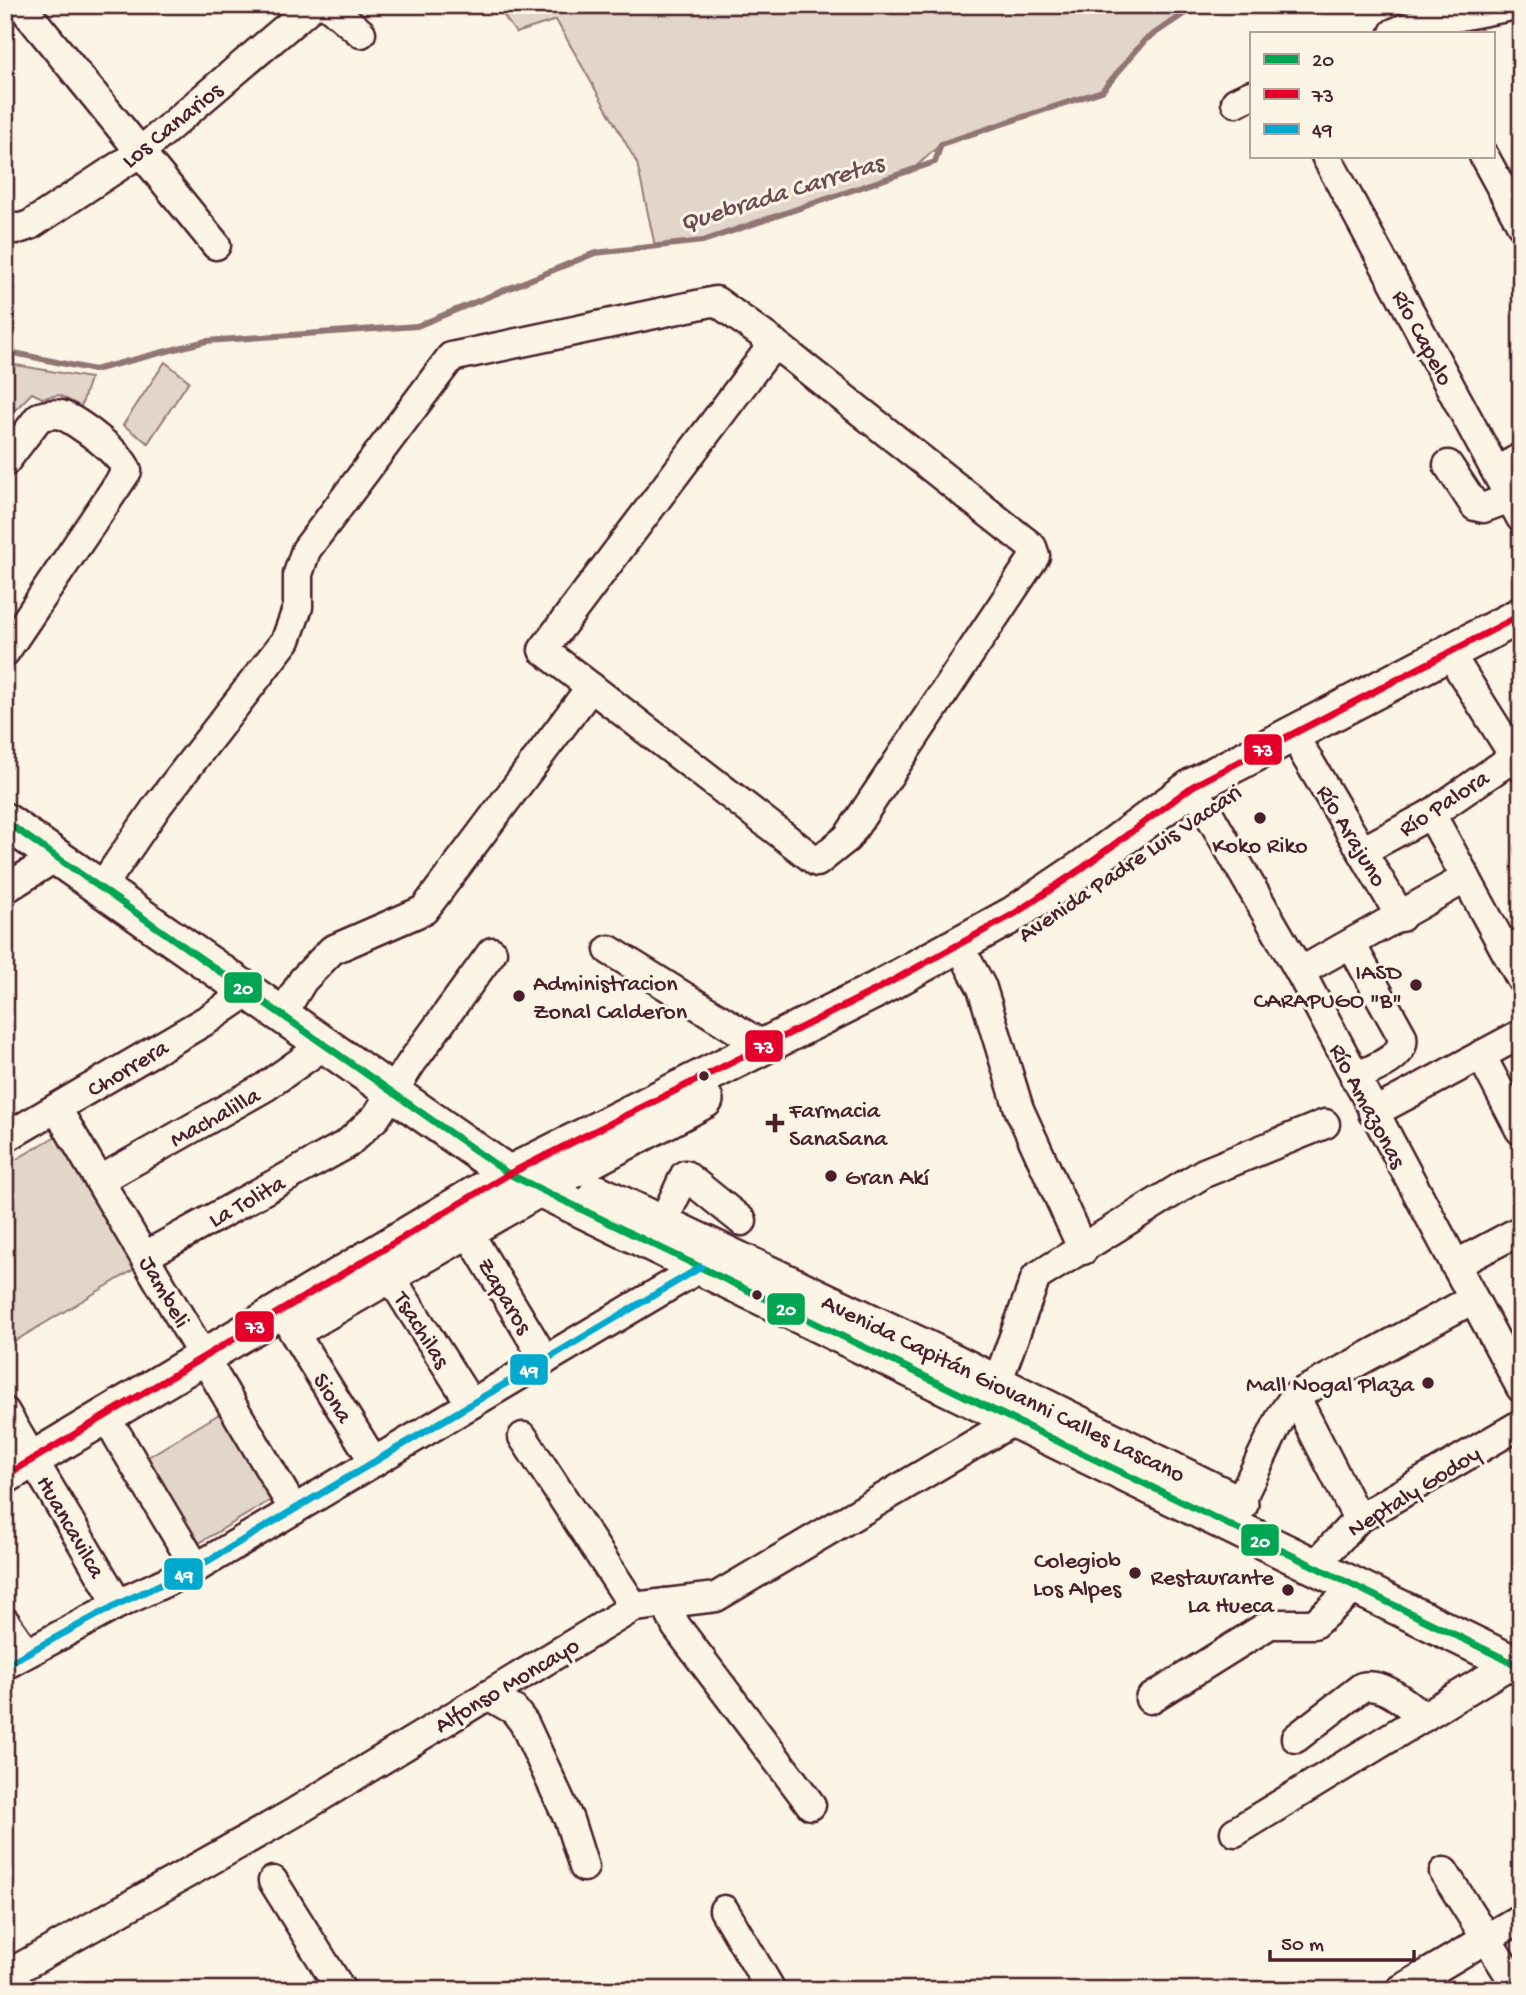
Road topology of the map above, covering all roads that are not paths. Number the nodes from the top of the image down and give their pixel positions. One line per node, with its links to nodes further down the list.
1 (21, 5): 7 (street)
2 (313, 5): 7 (street, Los Canarios)
3 (328, 5): 6 (street)
4 (1517, 5): 5 (street)
5 (1408, 31)
6 (361, 33)
7 (139, 153): 11 (street, Los Canarios); 12 (street)
8 (1327, 158): 17 (street, Río Capelo)
9 (1485, 158): 10 (street)
10 (1521, 224)
11 (12, 227)
12 (216, 245)
13 (774, 344): 23 (street); 23 (street); 32 (street)
14 (1521, 457): 17 (street)
15 (5, 462): 21 (street)
16 (1448, 465): 18 (street)
17 (1497, 472): 18 (street, Río Capelo)
18 (1515, 508)
19 (1521, 615): 26 (main road, Avenida Padre Luis Vaccari)
20 (1521, 639): 22 (main road, Avenida Padre Luis Vaccari)
21 (5, 652)
22 (1461, 670): 24 (main road, Avenida Padre Luis Vaccari); 25 (street)
23 (591, 687): 42 (street)
24 (1304, 753): 26 (main road, Avenida Padre Luis Vaccari); 29 (street, Río Arajuno)
25 (1519, 758): 27 (street, Río Palora)
26 (1200, 796): 38 (main road, Avenida Padre Luis Vaccari); 39 (street, Río Amazonas); 45 (main road, Avenida Padre Luis Vaccari)
27 (1431, 814): 29 (street, Río Palora); 31 (street)
28 (5, 821): 30 (main road, Avenida Capitán Giovanni Calles Lascano)
29 (1364, 850): 34 (street, Río Arajuno)
30 (56, 857): 32 (main road, Avenida Capitán Giovanni Calles Lascano); 33 (street)
31 (1466, 878): 34 (street); 40 (street)
32 (101, 888): 41 (main road, Avenida Capitán Giovanni Calles Lascano)
33 (5, 889)
34 (1401, 917): 35 (street)
35 (1351, 944): 39 (street); 47 (street)
36 (609, 950): 45 (street)
37 (492, 952): 48 (street, La Tolita)
38 (969, 964): 53 (main road, Avenida Padre Luis Vaccari); 62 (street)
39 (1300, 972): 47 (street, Río Amazonas)
40 (1521, 979)
41 (248, 992): 42 (main road, Avenida Capitán Giovanni Calles Lascano); 49 (street, Chorrera)
42 (281, 1016): 44 (main road, Avenida Capitán Giovanni Calles Lascano)
43 (1521, 1034): 46 (street)
44 (323, 1046): 48 (main road, Avenida Capitán Giovanni Calles Lascano); 56 (street, Machalilla)
45 (765, 1047): 55 (main road, Avenida Padre Luis Vaccari)
46 (1481, 1055): 50 (street); 52 (street)
47 (1355, 1078): 50 (street, Río Amazonas)
48 (391, 1094): 55 (main road, Avenida Capitán Giovanni Calles Lascano); 63 (street, La Tolita)
49 (57, 1109): 54 (street, Chorrera); 56 (street, Jambeli)
50 (1373, 1113): 65 (street, Río Amazonas)
51 (1325, 1124): 62 (street)
52 (1520, 1130)
53 (638, 1136): 55 (main road, Avenida Padre Luis Vaccari); 57 (main road)
54 (5, 1138)
55 (534, 1176): 57 (main road, Avenida Capitán Giovanni Calles Lascano); 60 (main road, Avenida Padre Luis Vaccari); 64 (main road, Avenida Padre Luis Vaccari); 66 (main road, Avenida Capitán Giovanni Calles Lascano)
56 (102, 1179): 63 (street, Jambeli)
57 (631, 1207): 59 (main road, Avenida Capitán Giovanni Calles Lascano)
58 (741, 1221): 59 (street)
59 (663, 1222): 71 (main road, Avenida Capitán Giovanni Calles Lascano)
60 (467, 1230): 64 (main road, Avenida Padre Luis Vaccari); 69 (street, Zaparos)
61 (1521, 1230): 65 (street)
62 (1083, 1251): 71 (street)
63 (145, 1256): 70 (street, Jambeli)
64 (382, 1264): 68 (main road, Avenida Padre Luis Vaccari); 70 (main road, Avenida Padre Luis Vaccari); 74 (street, Tsachilas)
65 (1455, 1265): 67 (street, Río Amazonas)
66 (701, 1267): 69 (street); 76 (main road, Avenida Capitán Giovanni Calles Lascano)
67 (1473, 1299): 72 (street, Río Amazonas); 73 (street)
68 (293, 1331): 70 (main road, Avenida Padre Luis Vaccari); 80 (street, Siona)
69 (545, 1360): 74 (street)
70 (210, 1368): 78 (main road, Avenida Padre Luis Vaccari); 81 (main road, Avenida Padre Luis Vaccari); 84 (street, Jambeli)
71 (997, 1383): 83 (main road, Avenida Capitán Giovanni Calles Lascano)
72 (1521, 1388)
73 (1296, 1396): 83 (street); 85 (street)
74 (471, 1404): 80 (street)
75 (5, 1412): 81 (street, Huancavilca)
76 (1015, 1420): 86 (main road, Avenida Capitán Giovanni Calles Lascano); 89 (street, Alfonso Moncayo)
77 (1521, 1424): 85 (street, Neptaly Godoy)
78 (117, 1434): 81 (main road, Avenida Padre Luis Vaccari); 87 (street)
79 (523, 1437): 91 (street)
80 (374, 1462): 84 (street)
81 (27, 1470): 82 (main road, Avenida Padre Luis Vaccari); 90 (street, Huancavilca)
82 (5, 1497)
83 (1238, 1503): 86 (main road, Avenida Capitán Giovanni Calles Lascano)
84 (294, 1510): 87 (street)
85 (1357, 1519): 86 (street, Neptaly Godoy)
86 (1322, 1557): 88 (main road, Avenida Capitán Giovanni Calles Lascano); 93 (main road, Avenida Capitán Giovanni Calles Lascano)
87 (195, 1568): 90 (street)
88 (1356, 1587): 93 (main road, Avenida Capitán Giovanni Calles Lascano); 96 (street)
89 (665, 1603): 91 (street, Alfonso Moncayo); 99 (street)
90 (118, 1604): 94 (street)
91 (634, 1606): 95 (street, Alfonso Moncayo)
92 (5, 1622): 94 (street)
93 (1518, 1657): 97 (street)
94 (16, 1658)
95 (488, 1695): 101 (street); 107 (street, Alfonso Moncayo)
96 (1150, 1699)
97 (1424, 1717): 98 (street); 100 (street)
98 (1296, 1738)
99 (811, 1805)
100 (1236, 1832)
101 (584, 1867)
102 (1444, 1872): 106 (street)
103 (273, 1881): 108 (street)
104 (724, 1910): 109 (street)
105 (1521, 1918): 106 (street)
106 (1481, 1943): 110 (street); 111 (street); 112 (street)
107 (5, 1976)
108 (341, 1990)
109 (771, 1990)
110 (1400, 1990)
111 (1498, 1990)
112 (1519, 1990)

